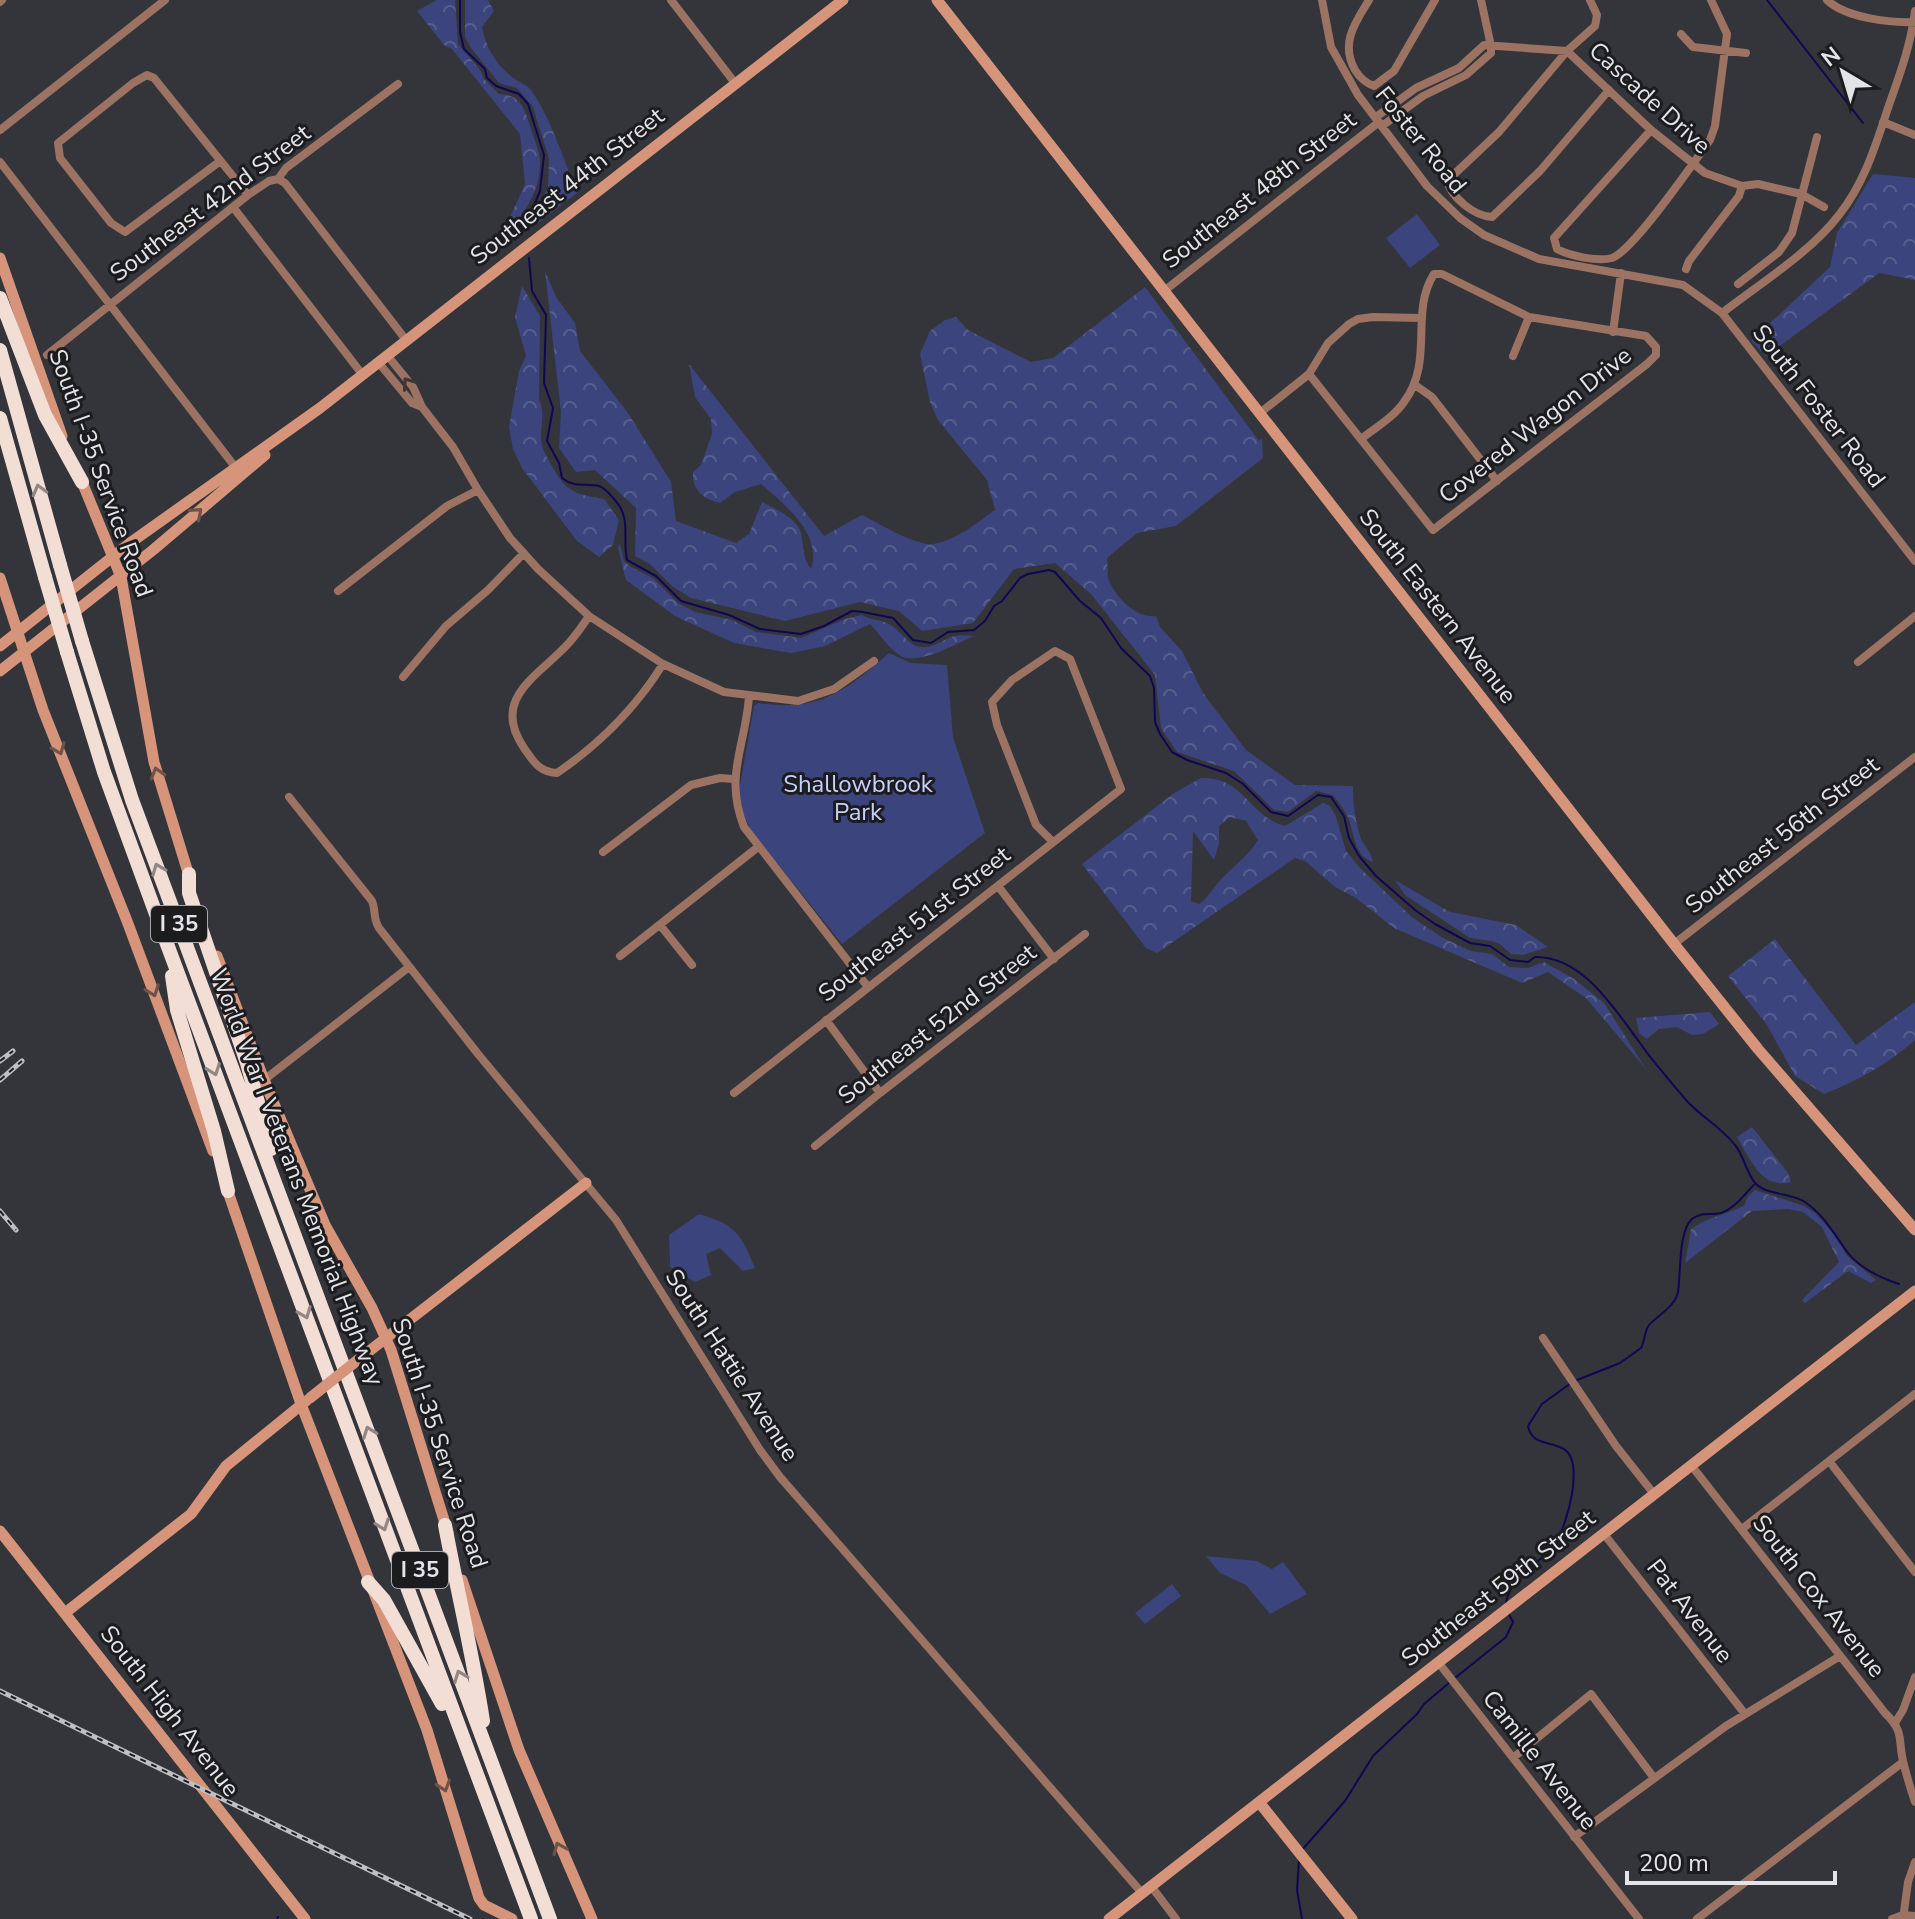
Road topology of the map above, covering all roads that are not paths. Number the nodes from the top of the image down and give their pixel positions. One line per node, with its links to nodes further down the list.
1 (165, 0): 24 (street)
2 (671, 0): 19 (street)
3 (843, 0): 19 (main road, Southeast 44th Street)
4 (937, 0): 41 (main road, South Eastern Avenue)
5 (1322, 0): 22 (street, Foster Road)
6 (1369, 0): 7 (street)
7 (1435, 0)
8 (1481, 0): 15 (street)
9 (1590, 0): 16 (street)
10 (1711, 0): 17 (street)
11 (1827, 0): 13 (street)
12 (1915, 11): 13 (street)
13 (1914, 22): 23 (street)
14 (1681, 34): 17 (street)
15 (1491, 46): 16 (street, Cascade Drive); 22 (street, Southeast 48th Street)
16 (1567, 51): 21 (street, Cascade Drive); 21 (street)
17 (1726, 52): 18 (street); 30 (street)
18 (1746, 53)
19 (735, 83): 48 (main road, Southeast 44th Street)
20 (398, 84): 31 (street, Southeast 42nd Street)
21 (1609, 90): 25 (street, Cascade Drive)
22 (1379, 122): 39 (street, Foster Road); 41 (street, Southeast 48th Street)
23 (1883, 122): 26 (street); 44 (street)
24 (0, 130)
25 (1651, 130): 30 (street, Cascade Drive); 30 (street)
26 (1915, 135)
27 (1817, 137): 33 (street)
28 (0, 162): 43 (street)
29 (219, 162): 29 (street); 34 (street)
30 (1692, 165): 32 (street, Cascade Drive)
31 (278, 179): 34 (street, Southeast 42nd Street); 48 (street)
32 (1742, 186): 33 (street, Cascade Drive); 38 (street)
33 (1801, 194): 36 (street, Cascade Drive); 40 (street)
34 (248, 195): 35 (street, Southeast 42nd Street)
35 (233, 207): 43 (street, Southeast 42nd Street); 53 (street)
36 (1824, 207)
37 (0, 258): 61 (main road, South I-35 Service Road)
38 (1686, 269)
39 (1621, 273): 44 (street, Foster Road); 47 (street)
40 (1738, 284)
41 (1164, 291): 56 (main road, South Eastern Avenue)
42 (0, 298): 61 (highway)
43 (111, 304): 50 (street, Southeast 42nd Street); 59 (street)
44 (1722, 313): 67 (street, South Foster Road)
45 (1529, 317): 46 (street); 47 (street); 51 (street)
46 (1422, 318): 54 (street); 55 (street)
47 (1613, 332): 60 (street, Covered Wagon Drive)
48 (406, 340): 52 (main road, Southeast 44th Street)
49 (0, 350): 107 (highway, World War I Veterans Memorial Highway / I 35, one-way to 49, bridge)
50 (47, 355)
51 (1513, 356)
52 (382, 359): 53 (main road, Southeast 44th Street); 62 (street)
53 (362, 374): 59 (main road, Southeast 44th Street)
54 (1309, 374): 56 (street); 58 (street)
55 (1415, 385): 58 (street); 60 (street)
56 (1260, 413): 94 (main road, South Eastern Avenue)
57 (0, 418): 93 (highway, World War I Veterans Memorial Highway / I 35, bridge)
58 (1361, 439): 60 (street, Covered Wagon Drive)
59 (239, 471): 64 (main road, Southeast 44th Street); 68 (main road, Southeast 44th Street, one-way to 59)
60 (1497, 481)
61 (82, 482): 63 (main road, South I-35 Service Road)
62 (478, 490): 65 (street); 70 (street)
63 (102, 534): 64 (main road); 66 (main road, South I-35 Service Road)
64 (130, 543): 66 (main road, Southeast 44th Street)
65 (524, 553): 71 (street); 81 (street)
66 (111, 558): 68 (main road, South I-35 Service Road); 73 (main road, Southeast 44th Street)
67 (1915, 561)
68 (121, 577): 75 (main road, Southeast 44th Street); 89 (main road, South I-35 Service Road, one-way to 68)
69 (0, 578): 73 (main road)
70 (338, 591)
71 (589, 616): 78 (street); 78 (street)
72 (1915, 616): 77 (street)
73 (16, 633): 74 (main road, Southeast 44th Street); 75 (main road)
74 (0, 646)
75 (23, 653): 79 (main road, Southeast 44th Street); 80 (main road)
76 (874, 661): 82 (street)
77 (1858, 662)
78 (663, 664): 82 (street)
79 (0, 670): 80 (main road)
80 (31, 676): 106 (main road, one-way to 106)
81 (403, 677)
82 (749, 697): 84 (street)
83 (1915, 757): 94 (street, Southeast 56th Street)
84 (733, 779): 87 (street); 88 (street)
85 (289, 797): 98 (street, South Hattie Avenue)
86 (1053, 842): 86 (street, Southeast 51st Street); 90 (street, Southeast 51st Street)
87 (758, 847): 91 (street); 99 (street)
88 (603, 852)
89 (189, 874): 101 (main road, South I-35 Service Road); 107 (highway)
90 (998, 886): 96 (street); 99 (street, Southeast 51st Street)
91 (660, 925): 95 (street); 97 (street)
92 (1085, 934): 96 (street, Southeast 52nd Street)
93 (167, 944): 106 (highway); 129 (highway, World War I Veterans Memorial Highway / I 35, one-way to 129)
94 (1674, 944): 108 (main road, South Eastern Avenue)
95 (620, 956)
96 (1054, 959): 103 (street, Southeast 52nd Street)
97 (692, 965)
98 (409, 967): 101 (street); 105 (street, South Hattie Avenue)
99 (868, 987): 100 (street, Southeast 51st Street)
100 (826, 1020): 102 (street, Southeast 51st Street); 103 (street)
101 (264, 1080): 110 (main road, South I-35 Service Road)
102 (734, 1093)
103 (880, 1093): 104 (street, Southeast 52nd Street)
104 (815, 1146)
105 (586, 1183): 110 (main road); 138 (street, South Hattie Avenue)
106 (228, 1191): 113 (main road)
107 (284, 1204): 130 (highway, World War I Veterans Memorial Highway / I 35, one-way to 107)
108 (1915, 1230)
109 (1915, 1291): 115 (main road, Southeast 59th Street)
110 (386, 1338): 113 (main road, bridge); 117 (main road, South I-35 Service Road)
111 (1543, 1338): 116 (street)
112 (1915, 1394): 114 (street)
113 (305, 1401): 122 (main road); 123 (main road)
114 (1829, 1461): 118 (street); 121 (street)
115 (1691, 1465): 116 (main road, Southeast 59th Street); 118 (street, South Cox Avenue)
116 (1654, 1494): 120 (main road, Southeast 59th Street)
117 (445, 1525): 130 (highway); 145 (main road, South I-35 Service Road, one-way to 117)
118 (1742, 1529): 124 (street, South Cox Avenue)
119 (0, 1531): 123 (main road, South High Avenue)
120 (1604, 1534): 125 (main road, Southeast 59th Street); 127 (street, Pat Avenue)
121 (1915, 1572)
122 (368, 1582): 129 (highway); 143 (main road, one-way to 143)
123 (65, 1613): 142 (main road, South High Avenue)
124 (1840, 1656): 127 (street); 128 (street, South Cox Avenue)
125 (1438, 1662): 131 (street, Camille Avenue); 134 (main road, Southeast 59th Street)
126 (1915, 1677): 128 (street)
127 (1745, 1714): 133 (street)
128 (1895, 1723): 132 (street, South Cox Avenue)
129 (466, 1745): 144 (highway, World War I Veterans Memorial Highway / I 35)
130 (487, 1749): 141 (highway, World War I Veterans Memorial Highway / I 35)
131 (1514, 1757): 133 (street); 136 (street, Camille Avenue)
132 (1903, 1762): 135 (street, South Cox Avenue); 150 (street)
133 (1654, 1778): 136 (street)
134 (1259, 1802): 138 (main road, Southeast 59th Street); 148 (main road)
135 (1915, 1802)
136 (1574, 1837): 149 (street, Camille Avenue)
137 (1915, 1862): 140 (street)
138 (1146, 1890): 146 (main road, Southeast 59th Street); 147 (street, South Hattie Avenue)
139 (1915, 1916): 140 (street)
140 (1903, 1917): 151 (street)
141 (550, 1918)
142 (305, 1919)
143 (512, 1919)
144 (531, 1919)
145 (592, 1919)
146 (1109, 1919)
147 (1176, 1919)
148 (1352, 1919)
149 (1639, 1919)
150 (1697, 1919)
151 (1892, 1919)

